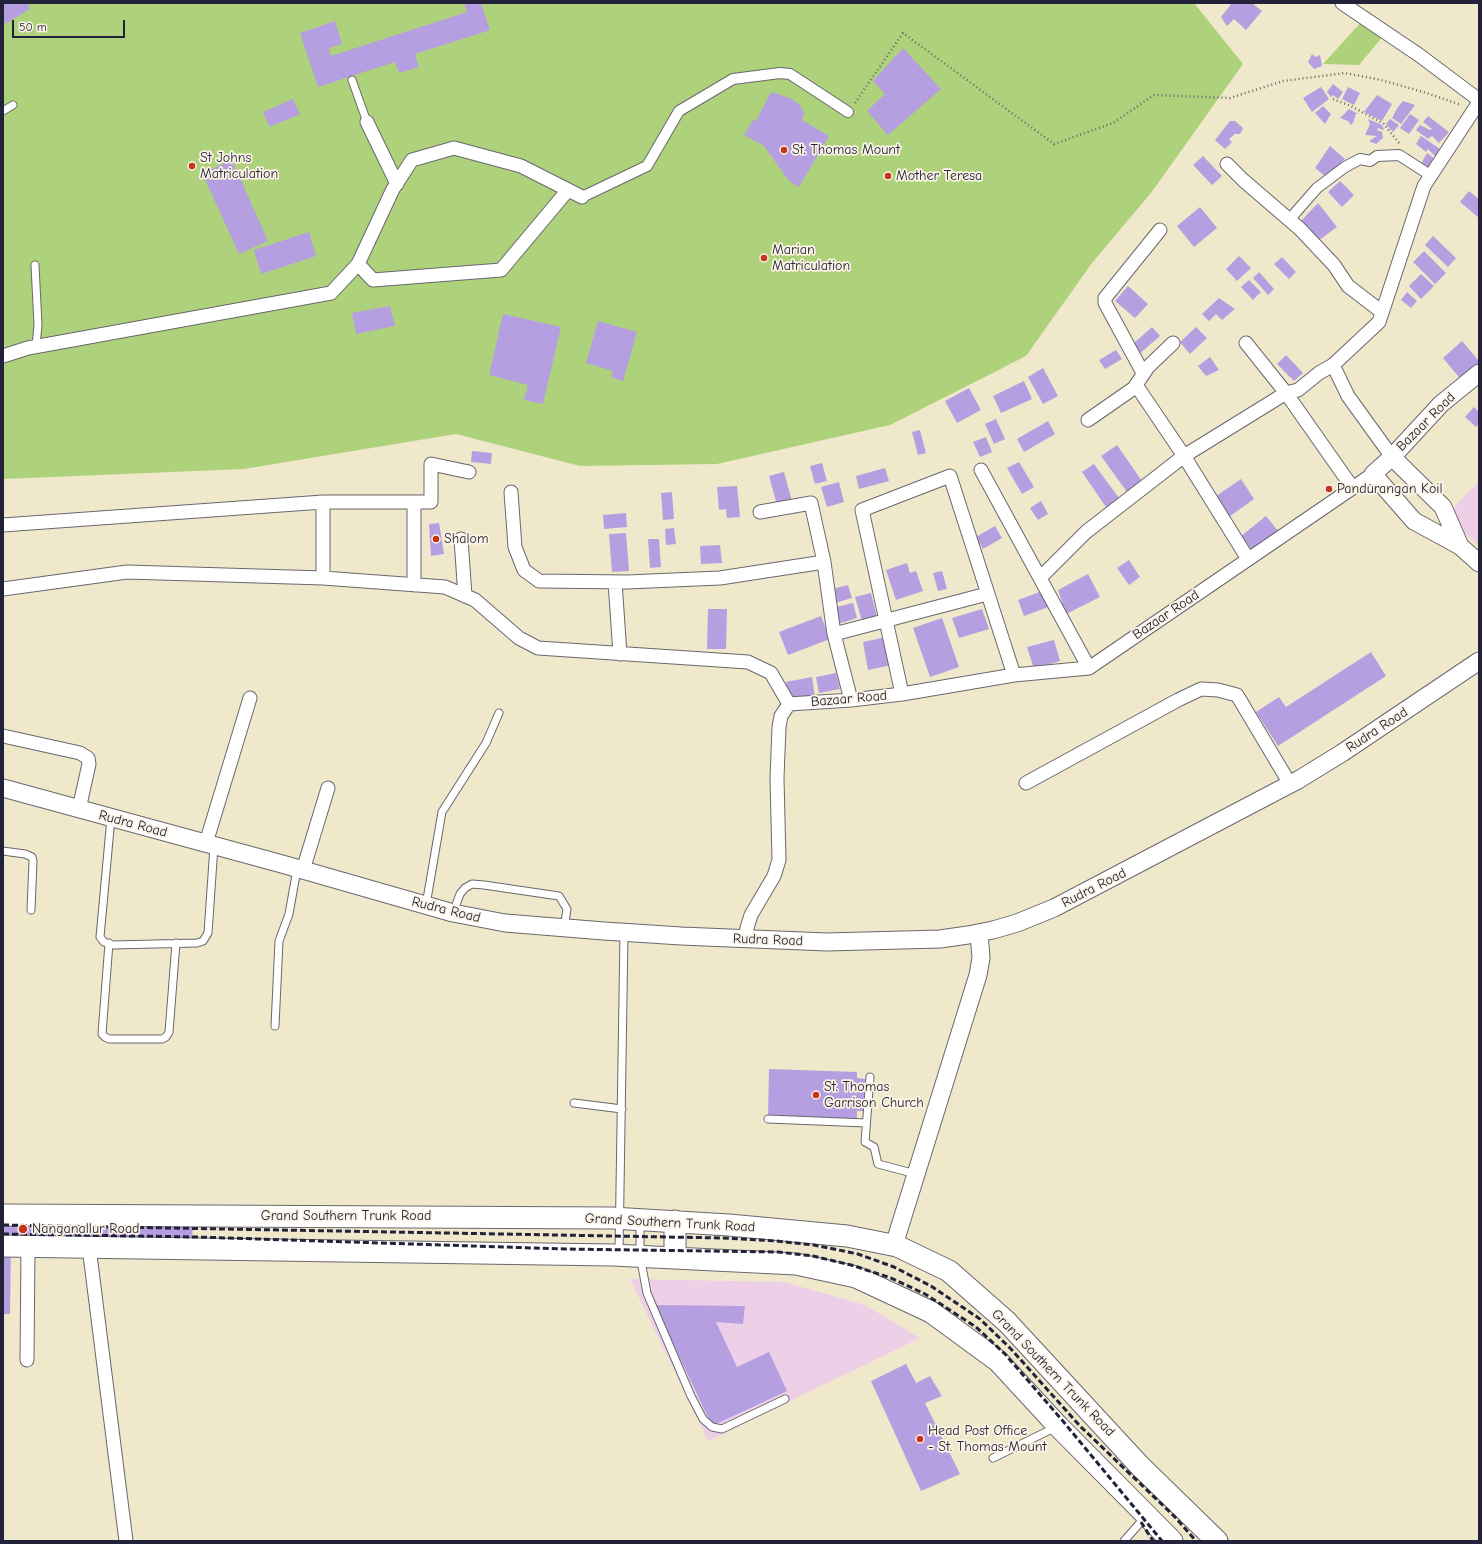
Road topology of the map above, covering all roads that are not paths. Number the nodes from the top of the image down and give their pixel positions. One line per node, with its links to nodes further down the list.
1 (1342, 3): 3 (street)
2 (352, 80): 7 (lane)
3 (1477, 104): 9 (street)
4 (13, 105): 5 (lane)
5 (3, 111)
6 (848, 112): 12 (street)
7 (367, 122): 10 (street)
8 (1227, 164): 13 (street)
9 (1430, 175): 13 (street); 17 (street)
10 (397, 184): 11 (street); 15 (street)
11 (568, 190): 12 (street); 15 (street)
12 (582, 197)
13 (1289, 220): 17 (street)
14 (1160, 230): 23 (street)
15 (358, 264): 20 (street)
16 (35, 265): 20 (lane)
17 (1382, 312): 22 (street)
18 (1173, 343): 23 (street)
19 (1246, 343): 26 (street)
20 (36, 346): 21 (street)
21 (3, 356)
22 (1333, 365): 26 (street); 29 (street)
23 (1143, 373): 25 (street)
24 (1479, 373): 29 (street, Bazaar Road)
25 (1136, 385): 27 (street); 28 (street)
26 (1286, 393): 28 (street); 33 (street)
27 (1088, 420)
28 (1184, 456): 41 (street); 45 (street)
29 (1392, 457): 32 (street, Bazaar Road); 40 (street)
30 (981, 470): 45 (street)
31 (469, 472): 36 (street)
32 (1372, 474): 33 (street, Bazaar Road); 40 (street)
33 (1352, 487): 41 (street, Bazaar Road)
34 (511, 492): 46 (street)
35 (323, 502): 36 (street); 38 (street); 44 (street)
36 (414, 502): 47 (street)
37 (760, 512): 42 (street)
38 (3, 526)
39 (461, 540): 50 (street)
40 (1460, 546): 43 (street)
41 (1248, 558): 55 (street, Bazaar Road)
42 (824, 562): 46 (street); 52 (street)
43 (1479, 563)
44 (323, 578): 47 (street); 48 (street)
45 (1040, 578): 55 (street)
46 (615, 582): 53 (street)
47 (414, 585): 50 (street)
48 (3, 589)
49 (987, 594): 51 (street); 51 (street); 56 (street)
50 (465, 596): 53 (street)
51 (886, 621): 52 (street); 57 (street)
52 (834, 634): 59 (street)
53 (620, 654): 60 (street)
54 (1479, 661): 64 (street, Rudra Road)
55 (1089, 668): 56 (street, Bazaar Road)
56 (1014, 675): 57 (street, Bazaar Road)
57 (902, 694): 59 (street, Bazaar Road)
58 (250, 698): 69 (street)
59 (851, 700): 60 (street, Bazaar Road)
60 (789, 704): 78 (street)
61 (499, 713): 72 (lane)
62 (3, 736): 67 (street)
63 (1026, 783): 64 (street)
64 (1290, 784): 77 (street, Rudra Road)
65 (3, 788): 67 (street, Rudra Road)
66 (328, 788): 71 (street)
67 (79, 809): 68 (street, Rudra Road)
68 (111, 818): 69 (street, Rudra Road); 80 (lane)
69 (210, 845): 71 (street, Rudra Road); 79 (lane)
70 (3, 851): 73 (lane)
71 (300, 869): 72 (street, Rudra Road); 81 (lane)
72 (426, 906): 74 (street, Rudra Road)
73 (31, 910)
74 (453, 913): 75 (street, Rudra Road); 75 (lane)
75 (564, 928): 76 (street, Rudra Road)
76 (624, 933): 78 (street, Rudra Road); 84 (lane)
77 (979, 933): 78 (street, Rudra Road); 87 (street)
78 (746, 939)
79 (176, 943): 80 (lane); 80 (lane)
80 (109, 944)
81 (275, 1026)
82 (870, 1076): 86 (lane)
83 (574, 1103): 84 (lane)
84 (622, 1109): 89 (lane)
85 (768, 1119): 86 (lane)
86 (866, 1123): 87 (lane)
87 (916, 1174): 91 (street)
88 (3, 1215): 89 (main road, Grand Southern Trunk Road)
89 (630, 1219): 90 (main road, Grand Southern Trunk Road); 95 (lane); 96 (lane)
90 (675, 1221): 91 (main road, Grand Southern Trunk Road); 97 (main road)
91 (894, 1245): 106 (main road, Grand Southern Trunk Road)
92 (3, 1246): 93 (main road)
93 (28, 1247): 94 (main road); 98 (street)
94 (89, 1248): 95 (main road); 103 (street)
95 (619, 1255): 96 (main road)
96 (640, 1256): 97 (main road); 99 (lane)
97 (675, 1257): 100 (main road)
98 (27, 1360)
99 (785, 1398)
100 (1058, 1426): 101 (lane); 102 (main road)
101 (993, 1458)
102 (1147, 1515): 104 (lane); 105 (main road)
103 (126, 1541)
104 (1124, 1541)
105 (1172, 1541)
106 (1217, 1541)

